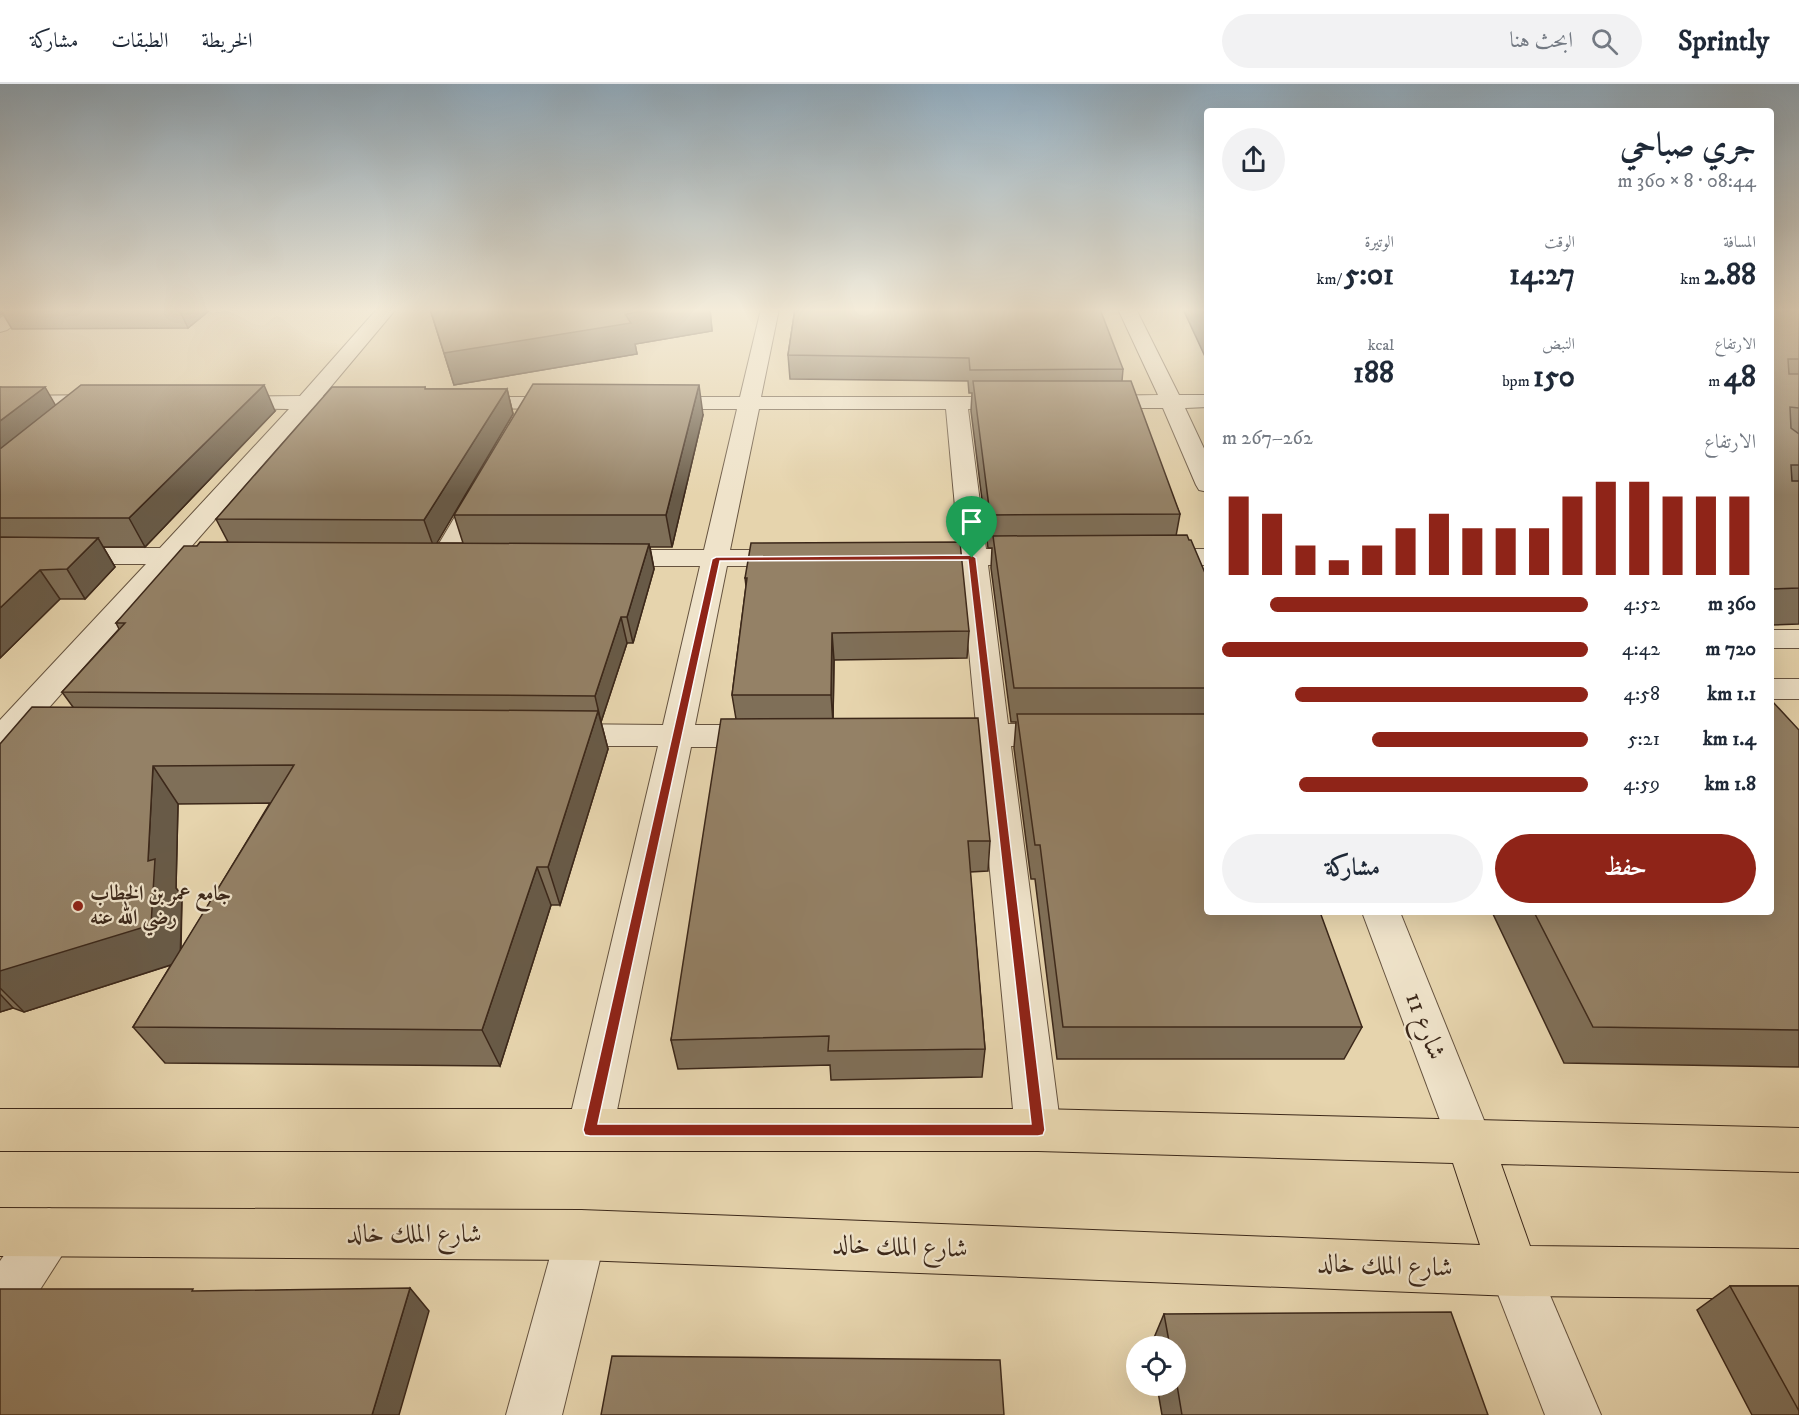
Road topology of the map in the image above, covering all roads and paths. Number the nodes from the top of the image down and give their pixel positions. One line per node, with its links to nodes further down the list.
1 (333, 371): 12 (street)
2 (757, 371): 17 (street)
3 (1157, 371): 6 (street)
4 (90, 401): 5 (street); 8 (street); 19 (street)
5 (124, 401)
6 (1172, 401): 7 (street); 11 (street); 21 (street)
7 (1204, 401)
8 (0, 402)
9 (204, 402): 12 (street)
10 (1040, 402): 18 (street)
11 (1076, 402)
12 (306, 403): 13 (street); 23 (street)
13 (378, 403)
14 (450, 403): 15 (street)
15 (591, 403)
16 (637, 403): 17 (street)
17 (751, 403): 18 (street); 33 (street)
18 (956, 403): 32 (street)
19 (63, 424)
20 (492, 475): 28 (street)
21 (1204, 476)
22 (0, 556): 23 (street)
23 (166, 556): 24 (street); 39 (street)
24 (247, 556)
25 (1054, 557): 32 (street)
26 (1125, 557): 27 (street)
27 (1204, 557)
28 (444, 558)
29 (586, 558): 33 (street)
30 (819, 558): 33 (street)
31 (898, 558): 32 (street)
32 (972, 558): 45 (street)
33 (716, 559): 42 (street)
34 (1774, 639): 35 (street)
35 (1799, 639)
36 (1774, 689): 37 (street)
37 (1799, 689)
38 (82, 731): 39 (street)
39 (3, 735)
40 (534, 735): 42 (street)
41 (1088, 735): 45 (street)
42 (677, 736): 43 (street); 48 (street)
43 (794, 736)
44 (911, 736): 45 (street)
45 (993, 736): 49 (street)
46 (1382, 915): 50 (street, شارع 11)
47 (0, 1130): 48 (main road)
48 (590, 1130): 49 (main road)
49 (1038, 1130): 50 (main road)
50 (1469, 1140): 51 (main road); 55 (main road)
51 (1799, 1150)
52 (0, 1232): 53 (main road, شارع الملك خالد)
53 (49, 1232): 54 (main road, شارع الملك خالد); 57 (street)
54 (581, 1235): 55 (main road, شارع الملك خالد); 58 (street)
55 (1514, 1271): 56 (main road, شارع الملك خالد); 59 (street)
56 (1799, 1274)
57 (0, 1306)
58 (534, 1415)
59 (1573, 1415)

